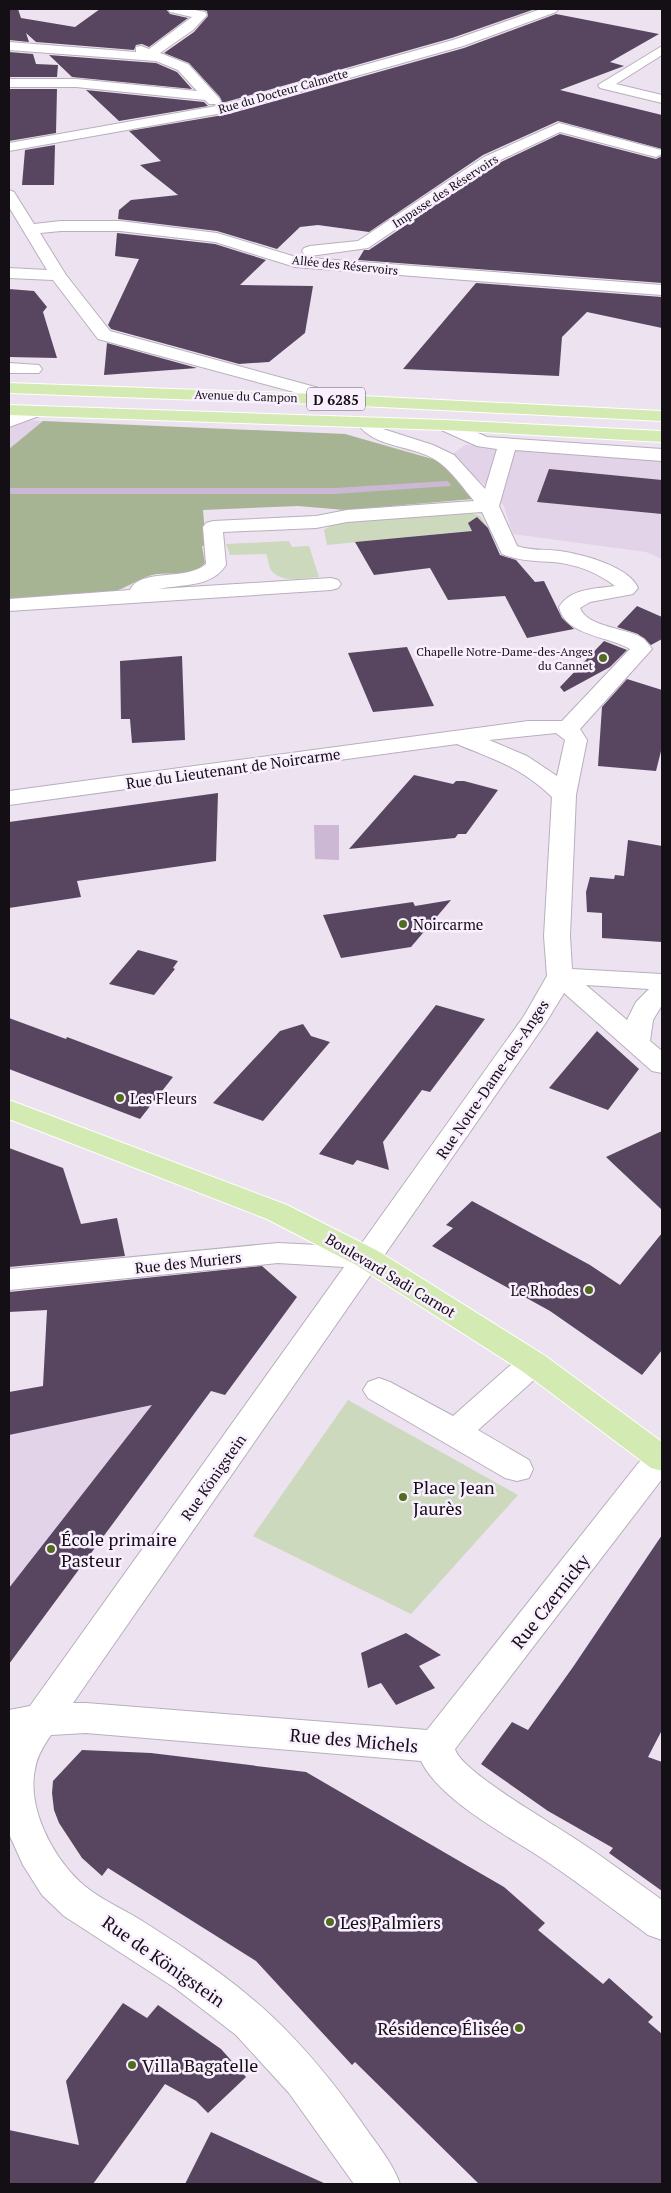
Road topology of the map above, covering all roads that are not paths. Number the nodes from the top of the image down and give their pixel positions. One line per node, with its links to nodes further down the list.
1 (174, 9): 5 (street)
2 (552, 9): 9 (street, Rue du Docteur Calmette)
3 (9, 46): 5 (street)
4 (662, 50): 8 (street)
5 (149, 54): 7 (street)
6 (9, 83): 7 (street)
7 (208, 96): 9 (street)
8 (662, 99)
9 (223, 109): 10 (street, Rue du Docteur Calmette)
10 (9, 147)
11 (656, 153): 14 (street, Impasse des Réservoirs)
12 (9, 195): 13 (street)
13 (31, 229): 14 (street, Allée des Réservoirs); 16 (street)
14 (261, 251): 17 (street, Allée des Réservoirs)
15 (9, 273): 16 (street)
16 (58, 275): 20 (street)
17 (662, 290)
18 (9, 368): 19 (street)
19 (33, 369)
20 (245, 375): 22 (street); 23 (street)
21 (9, 388): 22 (main road, Avenue du Campon / D 6285)
22 (248, 396): 23 (main road, Avenue du Campon / D 6285)
23 (342, 400): 26 (main road, Avenue du Campon / D 6285)
24 (9, 410): 25 (main road, Avenue du Campon / D 6285)
25 (36, 411): 27 (street); 28 (main road, Avenue du Campon / D 6285)
26 (662, 416)
27 (9, 422)
28 (366, 423): 29 (main road, Avenue du Campon / D 6285); 33 (street)
29 (445, 425): 30 (main road, Avenue du Campon / D 6285); 31 (street)
30 (662, 437)
31 (508, 444): 32 (street); 33 (street)
32 (662, 455)
33 (489, 506): 35 (street); 37 (street)
34 (331, 584): 35 (street)
35 (139, 596): 36 (street)
36 (9, 605)
37 (567, 729): 38 (street, Rue du Lieutenant de Noircarme); 39 (street)
38 (456, 738): 39 (street, Rue du Lieutenant de Noircarme); 40 (street, Rue du Lieutenant de Noircarme)
39 (564, 795): 41 (street)
40 (9, 798)
41 (560, 976): 42 (street); 44 (street); 47 (street, Rue Notre-Dame-des-Anges)
42 (662, 982)
43 (662, 992): 44 (street)
44 (636, 1042): 45 (street)
45 (662, 1065)
46 (9, 1109): 47 (main road, Boulevard Sadi Carnot)
47 (367, 1258): 48 (street, Rue des Muriers); 49 (main road, Boulevard Sadi Carnot); 54 (street, Rue Königstein)
48 (9, 1279)
49 (533, 1363): 51 (street); 52 (main road, Boulevard Sadi Carnot)
50 (379, 1390): 51 (street)
51 (457, 1433): 53 (street)
52 (662, 1458): 55 (street, Rue Czernicky)
53 (517, 1469)
54 (25, 1722): 55 (street, Rue des Michels); 57 (street, Rue de Königstein)
55 (436, 1744): 56 (street, Rue des Michels)
56 (662, 1922)
57 (379, 2184)

